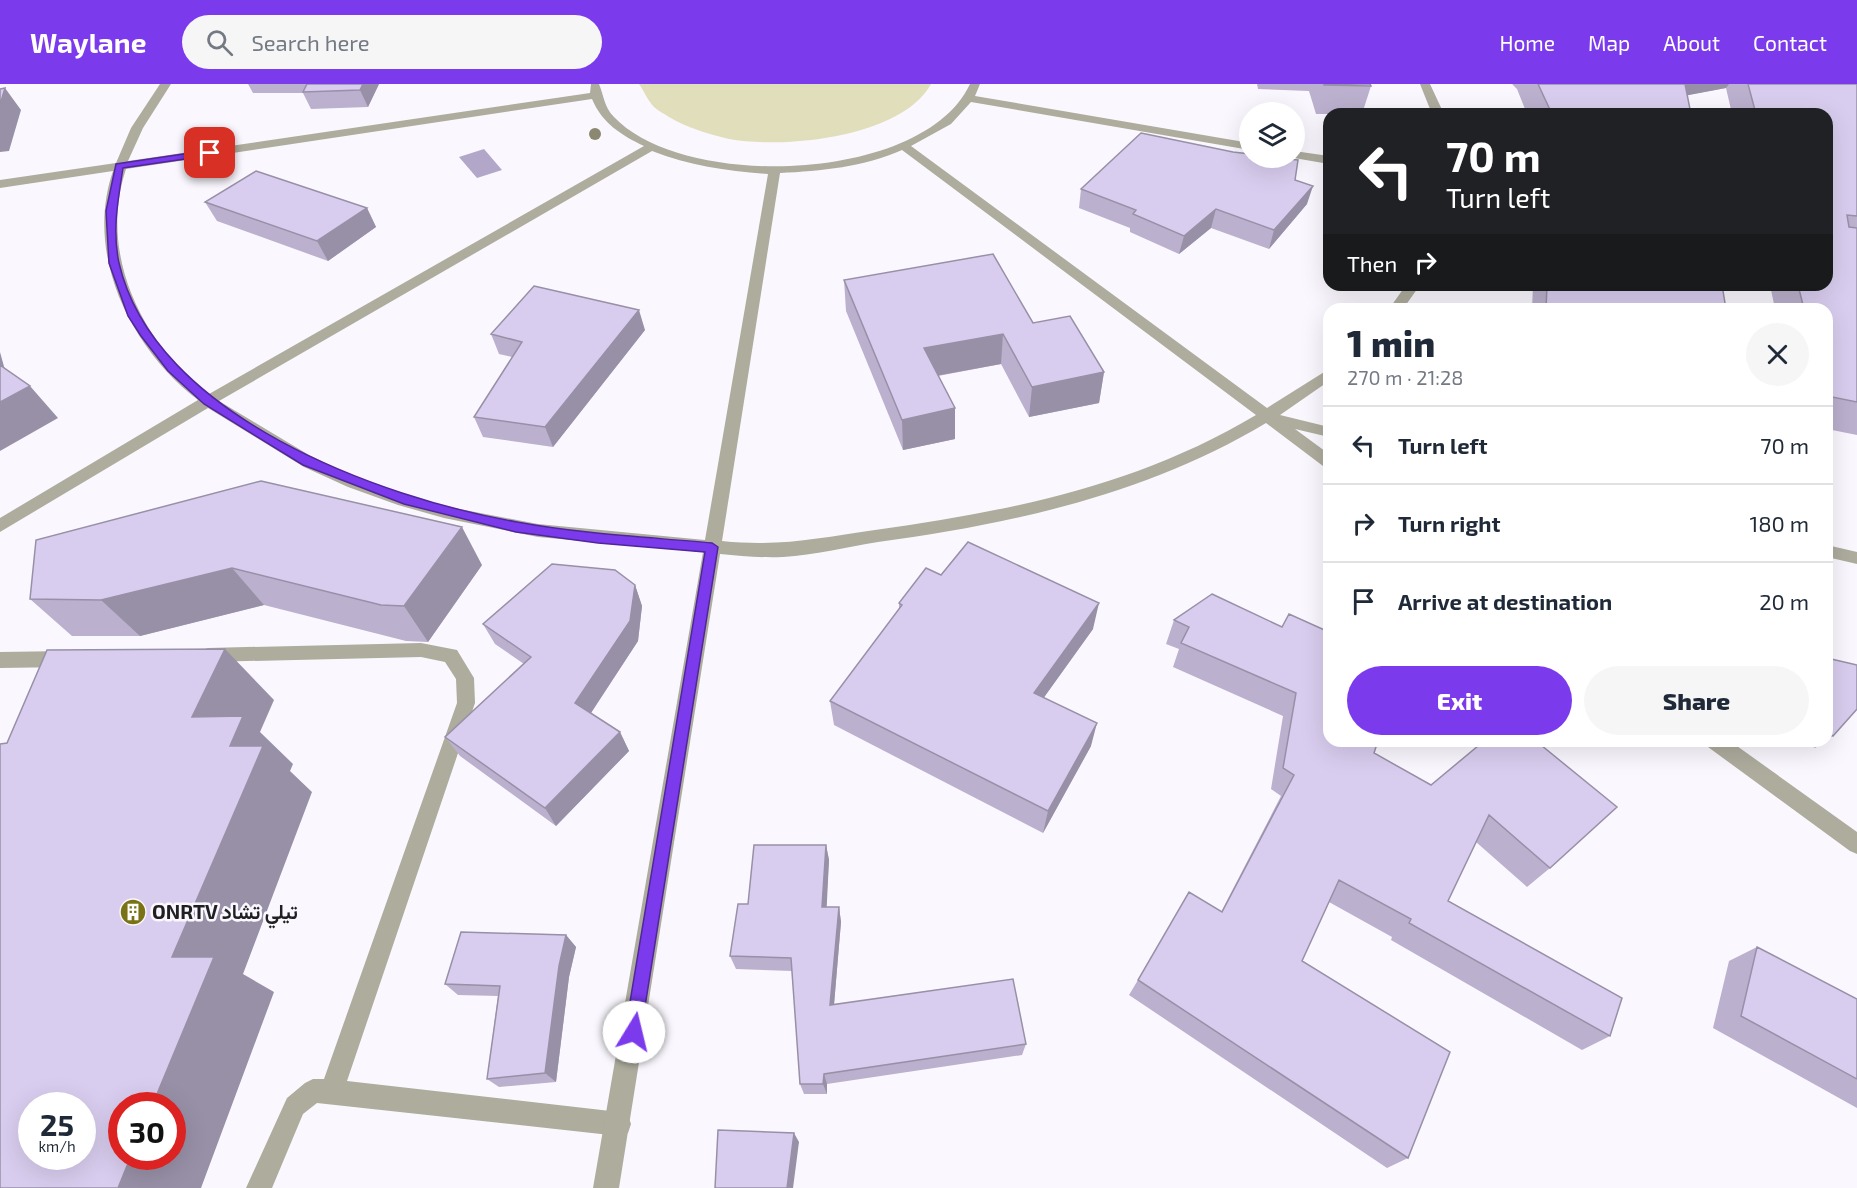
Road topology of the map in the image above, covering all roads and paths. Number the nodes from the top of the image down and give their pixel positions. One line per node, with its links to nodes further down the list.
1 (166, 84): 12 (street)
2 (975, 84): 5 (street)
3 (1425, 84): 6 (street)
4 (595, 90): 9 (street); 12 (street)
5 (970, 98): 7 (street); 8 (street)
6 (1435, 108)
7 (1239, 145)
8 (904, 146): 13 (street); 17 (street)
9 (651, 147): 13 (street); 16 (street)
10 (1305, 156): 11 (street)
11 (1323, 159)
12 (119, 166): 14 (street); 16 (street)
13 (775, 170): 21 (street)
14 (0, 184)
15 (1323, 378): 17 (street)
16 (208, 401): 20 (street); 21 (street)
17 (1266, 417): 18 (street); 19 (street); 21 (street)
18 (1323, 431)
19 (1323, 458)
20 (0, 526)
21 (712, 547): 30 (street)
22 (1833, 552): 23 (street)
23 (1857, 558)
24 (188, 656): 29 (street)
25 (82, 658): 26 (street)
26 (0, 660)
27 (1723, 747): 28 (street)
28 (1857, 844)
29 (332, 1091): 30 (street); 31 (street)
30 (619, 1124): 32 (street)
31 (259, 1188)
32 (606, 1188)

